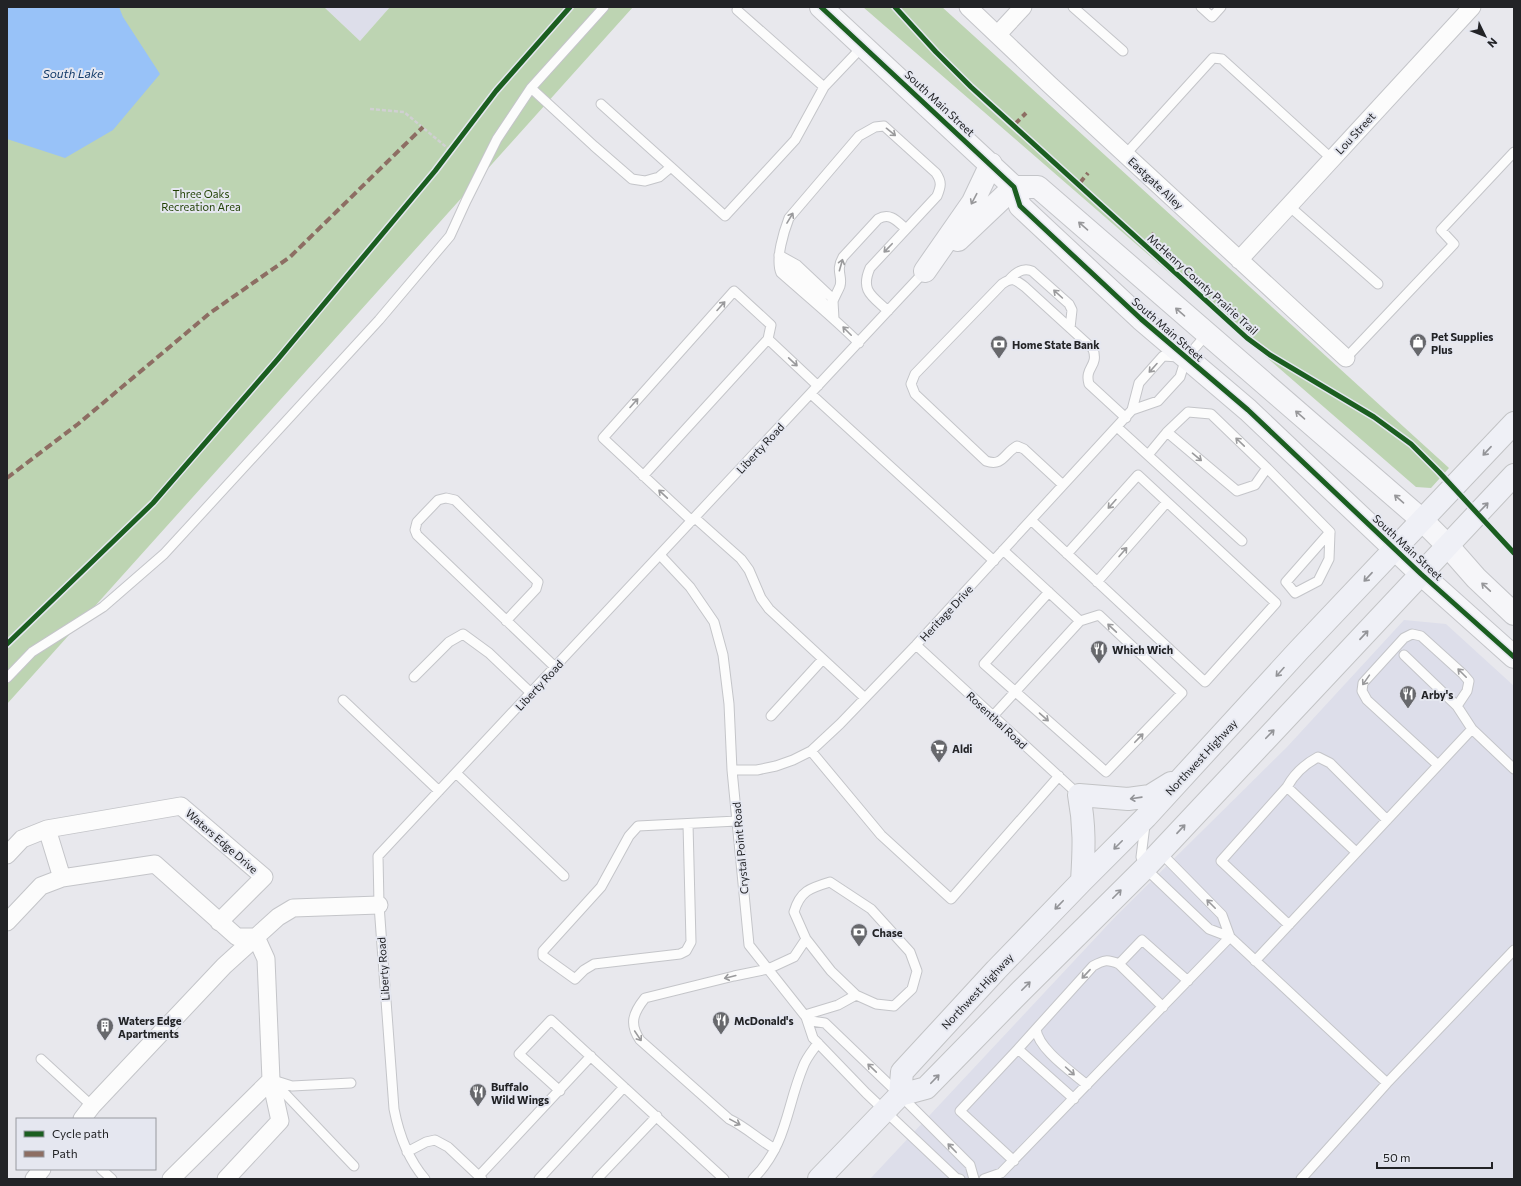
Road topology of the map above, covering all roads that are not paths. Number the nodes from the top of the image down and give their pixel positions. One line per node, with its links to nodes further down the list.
1 (604, 7): 14 (lane)
2 (821, 7): 11 (street, South Main Street)
3 (968, 7): 10 (street, Eastgate Alley)
4 (1023, 7): 10 (street)
5 (1073, 7): 12 (lane)
6 (1201, 7): 7 (lane)
7 (1221, 7)
8 (1472, 7): 18 (street, Lou Street)
9 (737, 10): 13 (lane)
10 (998, 34): 17 (street, Eastgate Alley)
11 (863, 46): 13 (lane); 19 (street, South Main Street)
12 (1123, 51)
13 (824, 87): 20 (lane)
14 (531, 88): 20 (lane); 74 (lane)
15 (600, 104): 20 (lane)
16 (1514, 152): 37 (lane)
17 (1125, 155): 18 (lane); 25 (street, Eastgate Alley)
18 (1332, 159): 22 (street, Lou Street)
19 (991, 164): 21 (street, South Main Street); 26 (street, one-way to 26)
20 (671, 167)
21 (1014, 187): 26 (street); 33 (street, South Main Street, one-way to 21); 36 (street, South Main Street)
22 (1289, 206): 25 (street, Lou Street); 28 (lane)
23 (906, 229): 24 (lane, one-way to 23); 29 (lane, one-way to 23); 30 (lane, one-way to 30)
24 (779, 255): 29 (lane); 31 (lane)
25 (1239, 260): 37 (street, Eastgate Alley)
26 (925, 271): 30 (lane, Liberty Road)
27 (1008, 280): 32 (lane); 32 (lane, one-way to 27); 49 (lane)
28 (1378, 284)
29 (833, 301): 31 (lane)
30 (888, 311): 35 (lane, Liberty Road)
31 (834, 319): 35 (lane, one-way to 31)
32 (1070, 328): 41 (lane)
33 (1206, 334): 36 (lane); 53 (street, South Main Street, one-way to 33)
34 (768, 339): 38 (lane, one-way to 38); 48 (lane); 48 (lane, one-way to 34)
35 (859, 343): 38 (lane, Liberty Road)
36 (1186, 358): 40 (lane); 40 (lane, Heritage Drive, one-way to 40); 57 (street, South Main Street)
37 (1346, 358)
38 (818, 386): 39 (lane, Liberty Road)
39 (811, 394): 51 (lane, Liberty Road); 61 (lane)
40 (1132, 410): 41 (lane, Heritage Drive)
41 (1126, 418): 43 (lane, Heritage Drive)
42 (1514, 423): 53 (main road, Northwest Highway, one-way to 53)
43 (1117, 427): 45 (lane); 49 (lane, Heritage Drive)
44 (1167, 432): 45 (lane); 46 (lane, one-way to 44); 46 (lane, one-way to 46)
45 (1148, 455): 55 (lane)
46 (1267, 468): 54 (lane)
47 (1514, 475): 56 (main road, one-way to 47)
48 (643, 476): 51 (lane, one-way to 48)
49 (1063, 485): 52 (lane, Heritage Drive)
50 (1167, 502): 59 (lane, one-way to 59); 63 (lane, one-way to 50); 63 (lane)
51 (694, 519): 60 (lane, Liberty Road); 71 (lane)
52 (1031, 520): 58 (lane, Heritage Drive); 59 (lane)
53 (1422, 520): 56 (street, South Main Street); 57 (main road, Northwest Highway)
54 (1330, 532): 54 (lane)
55 (1242, 541)
56 (1448, 545): 62 (main road); 65 (street, South Main Street, one-way to 56)
57 (1395, 548): 62 (street, South Main Street); 89 (main road, Northwest Highway, one-way to 89)
58 (1003, 550): 61 (lane, Heritage Drive); 64 (lane)
59 (1067, 554): 63 (lane)
60 (660, 555): 72 (lane, Liberty Road); 86 (lane, Crystal Point Road)
61 (994, 560): 68 (lane, Heritage Drive)
62 (1421, 574): 70 (street, South Main Street); 98 (main road, one-way to 62)
63 (1097, 582)
64 (1049, 592): 67 (lane); 75 (lane)
65 (1514, 614)
66 (506, 621): 66 (lane); 72 (lane)
67 (1080, 621): 75 (lane); 75 (lane, one-way to 67)
68 (916, 645): 77 (lane, Heritage Drive); 81 (lane, Rosenthal Road)
69 (1404, 655): 79 (lane)
70 (1514, 657)
71 (823, 659): 77 (lane); 80 (lane)
72 (555, 667): 76 (lane, Liberty Road)
73 (414, 677): 76 (lane)
74 (7, 678)
75 (1015, 692): 81 (lane)
76 (531, 693): 87 (lane, Liberty Road)
77 (865, 698): 83 (lane, Heritage Drive)
78 (343, 700): 91 (lane)
79 (1457, 706): 82 (lane); 84 (lane, one-way to 84)
80 (771, 716)
81 (993, 716): 88 (lane, Rosenthal Road)
82 (1472, 729): 84 (lane); 85 (lane)
83 (811, 750): 86 (lane, Heritage Drive); 88 (lane)
84 (1438, 765): 94 (lane)
85 (1514, 769)
86 (732, 770): 95 (lane, Crystal Point Road)
87 (456, 773): 91 (lane, Liberty Road); 102 (lane)
88 (1059, 776): 92 (lane, Rosenthal Road)
89 (1184, 776): 92 (main road, one-way to 92); 93 (main road, Northwest Highway)
90 (1287, 787): 94 (lane); 99 (lane); 108 (lane)
91 (439, 791): 105 (lane, Liberty Road)
92 (1079, 795): 104 (main road)
93 (1146, 817): 101 (lane); 104 (main road, Northwest Highway, one-way to 104)
94 (1387, 820): 99 (lane)
95 (737, 821): 96 (lane); 115 (lane, Crystal Point Road)
96 (688, 824): 96 (lane)
97 (47, 829): 100 (street, Waters Edge Drive); 103 (street); 107 (street, Waters Edge Drive)
98 (1160, 852): 101 (main road); 110 (lane, one-way to 98)
99 (1356, 852): 108 (lane)
100 (7, 855)
101 (1145, 868): 110 (lane); 131 (main road, one-way to 101)
102 (564, 876)
103 (62, 878): 106 (street); 107 (street)
104 (1082, 881): 131 (main road, Northwest Highway, one-way to 131)
105 (379, 905): 109 (street); 137 (lane, Liberty Road)
106 (7, 922)
107 (219, 922): 109 (street)
108 (1289, 924): 113 (lane)
109 (256, 937): 125 (street); 134 (street)
110 (1230, 937): 113 (lane); 116 (lane)
111 (806, 939): 115 (lane); 117 (lane); 117 (lane)
112 (1514, 950): 127 (lane)
113 (1255, 961): 127 (lane)
114 (1119, 964): 116 (lane); 118 (lane); 120 (lane, one-way to 120)
115 (768, 969): 119 (lane, Crystal Point Road); 136 (lane, one-way to 136)
116 (1188, 981): 118 (lane)
117 (856, 995): 119 (lane)
118 (1163, 1006): 128 (lane)
119 (805, 1016): 121 (lane); 131 (lane, one-way to 119)
120 (1036, 1029): 122 (lane); 128 (lane, one-way to 128)
121 (818, 1043): 133 (lane); 136 (lane)
122 (1018, 1049): 132 (lane); 138 (lane)
123 (591, 1056): 129 (lane); 130 (lane); 130 (lane)
124 (40, 1059): 134 (lane)
125 (271, 1080): 126 (lane); 139 (lane); 145 (street); 146 (street)
126 (351, 1083)
127 (1387, 1084): 156 (lane)
128 (1087, 1085): 132 (lane)
129 (624, 1087): 135 (lane); 148 (lane)
130 (560, 1091): 142 (lane)
131 (900, 1095): 133 (main road); 154 (lane, one-way to 131)
132 (1074, 1099): 138 (lane)
133 (885, 1111): 152 (main road); 153 (lane)
134 (87, 1113)
135 (657, 1116): 149 (lane); 150 (lane)
136 (775, 1149): 151 (lane)
137 (407, 1152): 142 (lane); 147 (lane, Liberty Road)
138 (1014, 1161): 155 (lane)
139 (354, 1166)
140 (41, 1170): 143 (street)
141 (102, 1170): 144 (lane)
142 (480, 1178)
143 (34, 1179)
144 (112, 1179)
145 (171, 1179)
146 (226, 1179)
147 (425, 1179)
148 (539, 1179)
149 (597, 1179)
150 (724, 1179)
151 (753, 1179)
152 (819, 1179)
153 (960, 1179)
154 (974, 1179)
155 (984, 1179)
156 (1301, 1179)

